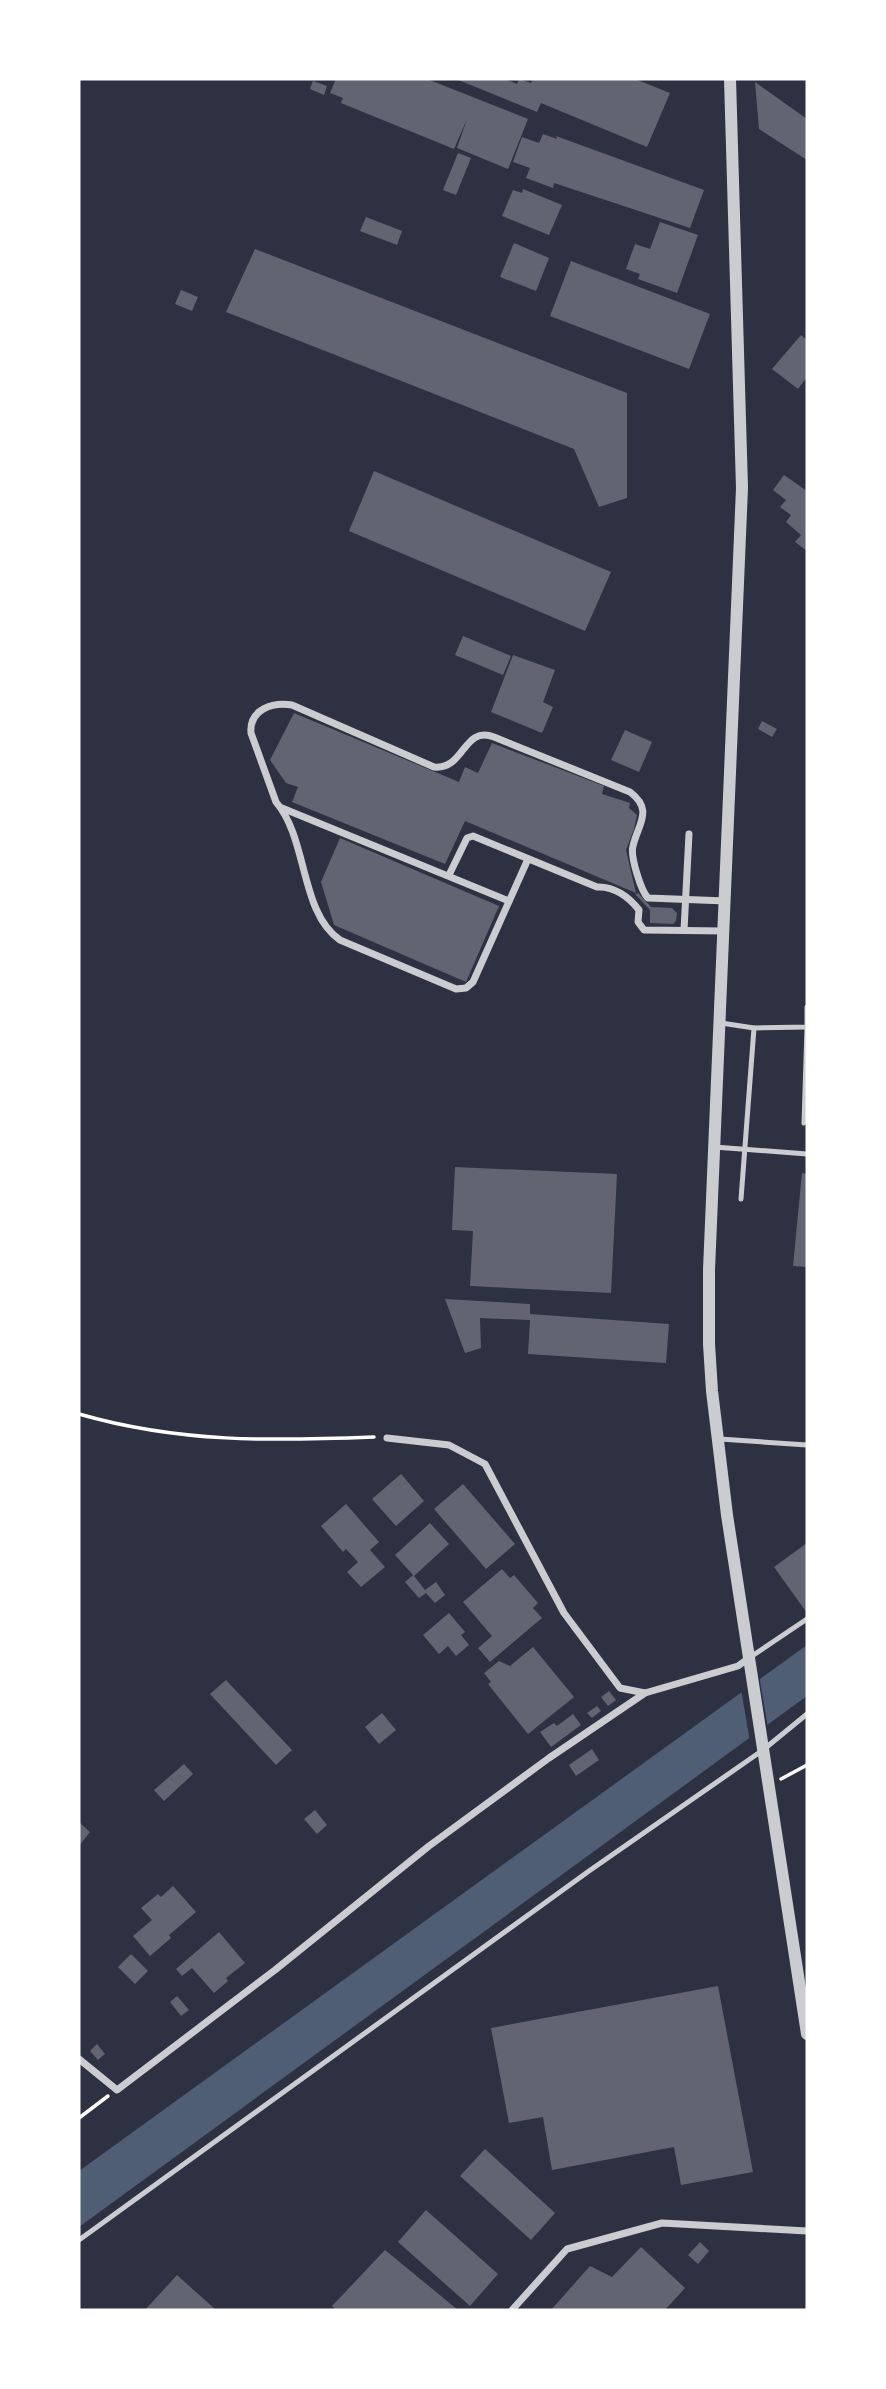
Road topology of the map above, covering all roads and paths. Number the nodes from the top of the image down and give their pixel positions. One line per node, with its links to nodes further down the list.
1 (730, 79): 8 (street)
2 (281, 808): 5 (street); 6 (street); 7 (street)
3 (689, 834): 6 (street)
4 (528, 859): 5 (street); 7 (street); 9 (street)
5 (449, 875): 7 (street)
6 (686, 900): 8 (street); 9 (street)
7 (509, 901)
8 (726, 901): 10 (street)
9 (684, 930): 10 (street)
10 (724, 931): 12 (street)
11 (807, 1007): 13 (lane)
12 (721, 1023): 14 (lane); 16 (street)
13 (807, 1027): 14 (lane); 15 (lane)
14 (754, 1028): 17 (lane)
15 (804, 1123)
16 (714, 1147): 17 (lane); 22 (street)
17 (745, 1149): 18 (lane); 19 (lane)
18 (807, 1154)
19 (741, 1199)
20 (79, 1414): 21 (path)
21 (387, 1438): 26 (street)
22 (716, 1439): 23 (lane); 25 (street)
23 (807, 1445)
24 (807, 1619): 25 (lane)
25 (749, 1658): 26 (street); 28 (street)
26 (645, 1693): 33 (street)
27 (807, 1714): 28 (lane)
28 (762, 1744): 30 (street); 36 (lane)
29 (807, 1765): 30 (path)
30 (768, 1787): 31 (street)
31 (807, 2034)
32 (79, 2059): 33 (street)
33 (117, 2090): 34 (path)
34 (79, 2118)
35 (807, 2231): 37 (street)
36 (79, 2240)
37 (512, 2310)

